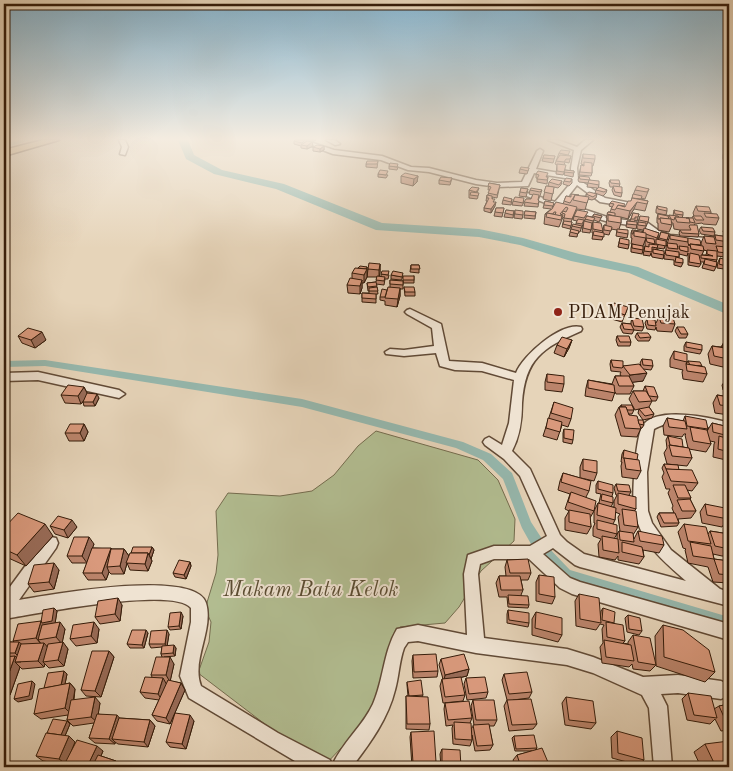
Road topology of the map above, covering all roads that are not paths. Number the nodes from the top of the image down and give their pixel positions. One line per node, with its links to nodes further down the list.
1 (449, 176): 2 (street)
2 (529, 176)
3 (561, 176): 5 (street)
4 (575, 176): 5 (street)
5 (575, 179): 7 (street); 9 (street)
6 (528, 195): 9 (street)
7 (606, 201): 8 (street); 10 (street)
8 (629, 202)
9 (557, 205): 10 (street)
10 (588, 215): 11 (street)
11 (729, 243)
12 (410, 312): 14 (street)
13 (577, 329): 17 (street)
14 (440, 349): 15 (street); 17 (street)
15 (390, 352)
16 (4, 377): 18 (street)
17 (520, 378): 21 (street)
18 (119, 394)
19 (729, 428): 24 (street)
20 (489, 442): 21 (street)
21 (505, 452): 23 (street)
22 (51, 543): 25 (street)
23 (543, 546): 24 (street); 26 (street); 27 (street)
24 (722, 598)
25 (4, 609): 30 (street)
26 (729, 632)
27 (476, 644): 28 (street); 31 (street)
28 (642, 686): 29 (street); 32 (street)
29 (721, 690)
30 (323, 767)
31 (341, 767)
32 (663, 767)

